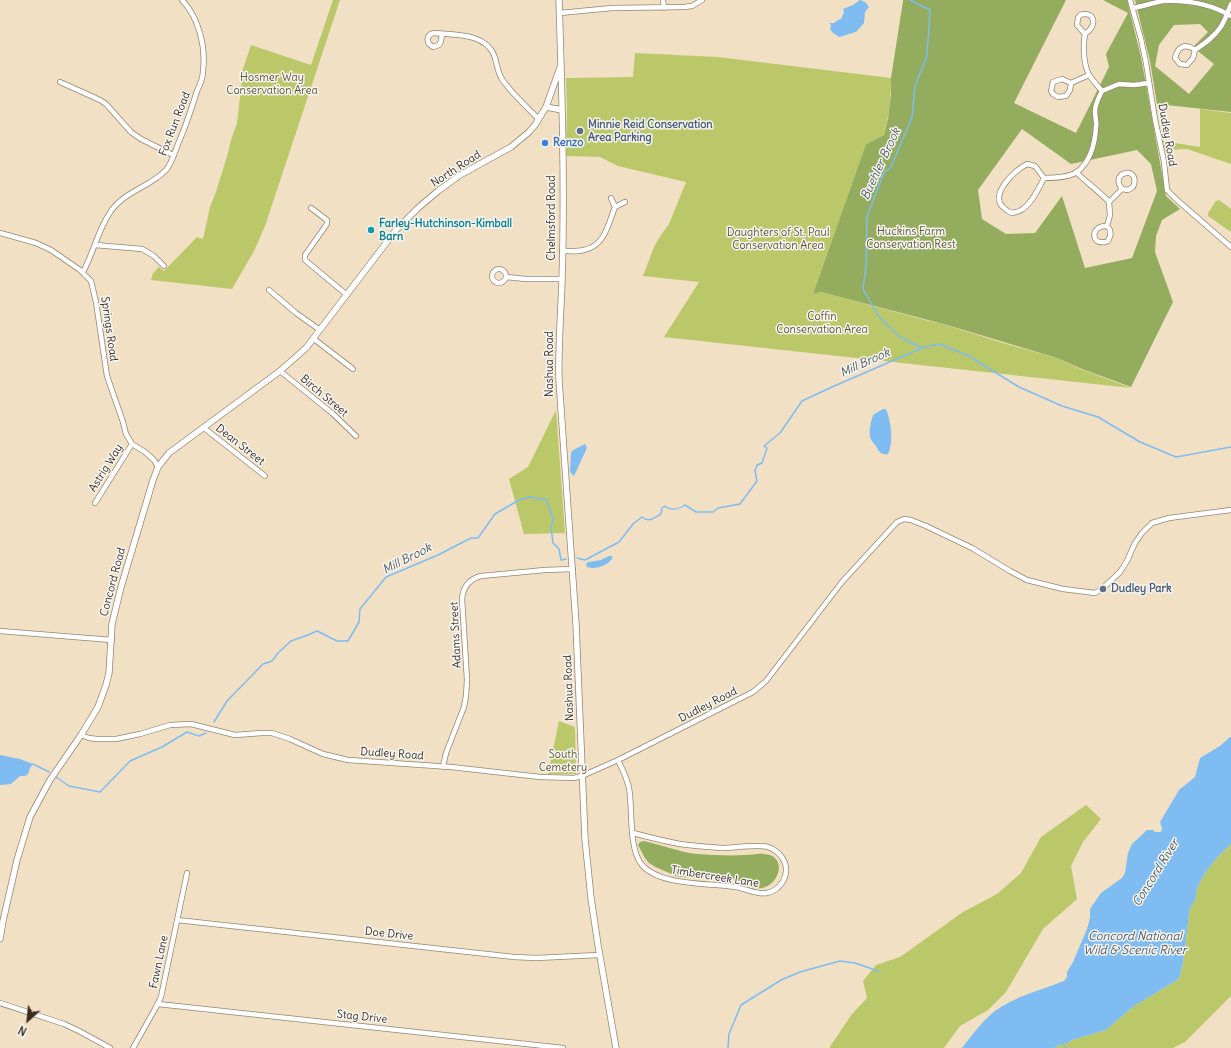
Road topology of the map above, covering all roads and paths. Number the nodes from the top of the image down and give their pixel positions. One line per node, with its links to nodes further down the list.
1 (182, 0): 23 (street, Fox Run Road)
2 (559, 0): 9 (main road)
3 (663, 0): 7 (street)
4 (702, 0): 7 (street)
5 (1130, 0): 8 (street, Dudley Road)
6 (1231, 4): 10 (street)
7 (664, 8): 9 (street)
8 (1133, 8): 10 (street); 18 (street, Dudley Road)
9 (560, 13): 14 (main road)
10 (1229, 15): 13 (street)
11 (442, 34): 22 (street)
12 (1085, 34): 12 (street); 15 (street)
13 (1196, 50): 13 (street)
14 (561, 65): 20 (main road, North Road); 21 (main road)
15 (1089, 75): 17 (street); 19 (street)
16 (60, 82): 23 (street)
17 (1071, 83): 17 (street)
18 (1149, 83): 19 (street); 35 (street, Dudley Road)
19 (1102, 91): 24 (street)
20 (546, 108): 21 (main road); 22 (main road, North Road)
21 (562, 110): 36 (main road, Chelmsford Road)
22 (539, 119): 42 (main road, North Road)
23 (173, 155): 34 (street, Fox Run Road)
24 (1076, 172): 25 (street); 29 (street)
25 (1044, 178): 25 (street)
26 (1122, 189): 29 (street)
27 (612, 198): 30 (street)
28 (625, 202): 30 (street)
29 (1109, 202): 32 (street)
30 (615, 207): 36 (street)
31 (311, 208): 42 (street)
32 (1107, 226)
33 (0, 233): 38 (street, Springs Road)
34 (95, 245): 37 (street); 38 (street, Fox Run Road)
35 (1231, 247)
36 (562, 251): 40 (main road, Chelmsford Road)
37 (164, 266)
38 (83, 272): 50 (street, Springs Road)
39 (506, 276): 40 (street)
40 (562, 279): 43 (main road, Chelmsford Road)
41 (269, 290): 44 (street)
42 (347, 295): 44 (main road, Concord Road)
43 (560, 325): 55 (main road, Nashua Road)
44 (320, 330): 45 (main road, Concord Road)
45 (314, 339): 46 (street); 47 (main road, Concord Road)
46 (353, 369)
47 (280, 371): 48 (main road, Concord Road); 49 (street, Birch Street)
48 (204, 428): 51 (main road, Concord Road); 52 (street, Dean Street)
49 (356, 436)
50 (132, 444): 51 (street); 53 (street, Astrig Way)
51 (158, 467): 57 (main road, Concord Road)
52 (265, 476)
53 (95, 503)
54 (1231, 510): 59 (street, Dudley Road)
55 (573, 569): 60 (street, Adams Street); 61 (main road, Nashua Road)
56 (0, 632): 57 (street)
57 (112, 640): 58 (main road, Concord Road)
58 (81, 735): 60 (street, Dudley Road); 65 (main road, Concord Road)
59 (618, 760): 61 (street, Dudley Road); 62 (street, Timbercreek Lane)
60 (443, 767): 61 (street, Dudley Road)
61 (582, 776): 66 (main road, Nashua Road)
62 (633, 833): 62 (street, Timbercreek Lane)
63 (187, 874): 64 (street, Fawn Lane)
64 (177, 920): 66 (street, Doe Drive); 68 (street, Fawn Lane)
65 (0, 939)
66 (599, 955): 72 (main road, Nashua Road)
67 (0, 1002): 69 (street)
68 (158, 1004): 70 (street, Fawn Lane); 71 (street, Stag Drive)
69 (110, 1048)
70 (134, 1048)
71 (563, 1048)
72 (616, 1048)

